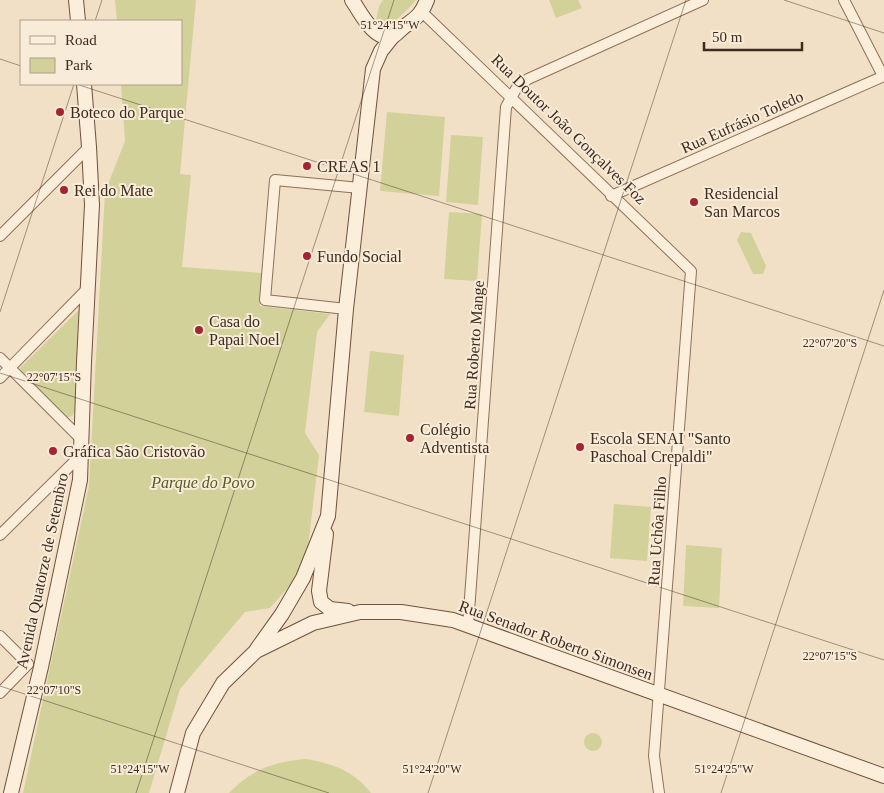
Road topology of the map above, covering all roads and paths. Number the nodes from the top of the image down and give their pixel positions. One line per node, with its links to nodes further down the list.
1 (76, 0): 8 (street)
2 (352, 0): 7 (street)
3 (366, 0): 7 (street)
4 (703, 0): 12 (street)
5 (844, 0): 10 (street)
6 (425, 6): 9 (street); 12 (street, Rua Doutor João Gonçalves Foz)
7 (363, 17): 9 (street)
8 (78, 20)
9 (393, 36): 14 (street)
10 (883, 76): 15 (street, Rua Eufrásio Toledo)
11 (84, 85): 13 (street, Avenida Quatorze de Setembro)
12 (510, 97): 15 (street, Rua Doutor João Gonçalves Foz); 28 (street, Rua Roberto Mange)
13 (89, 147): 16 (street); 18 (street, Avenida Quatorze de Setembro)
14 (360, 188): 19 (street); 19 (street)
15 (611, 196): 17 (street, Rua Doutor João Gonçalves Foz)
16 (0, 236)
17 (691, 271): 33 (street, Rua Uchôa Filho)
18 (88, 288): 21 (street); 23 (street, Avenida Quatorze de Setembro)
19 (346, 309): 25 (street)
20 (0, 358): 21 (street)
21 (10, 368): 22 (street); 23 (street)
22 (0, 378)
23 (81, 439): 24 (street, Avenida Quatorze de Setembro)
24 (81, 455): 26 (street); 31 (street, Avenida Quatorze de Setembro)
25 (328, 516): 27 (street); 30 (street)
26 (0, 535)
27 (360, 612): 28 (street, Rua Senador Roberto Simonsen); 30 (street, Rua Senador Roberto Simonsen)
28 (468, 625): 33 (street, Rua Senador Roberto Simonsen)
29 (0, 636): 31 (street)
30 (256, 651): 36 (street, Rua Senador Roberto Simonsen)
31 (34, 665): 32 (street); 35 (street, Avenida Quatorze de Setembro)
32 (0, 693)
33 (659, 695): 34 (street, Rua Senador Roberto Simonsen); 37 (street, Rua Uchôa Filho)
34 (884, 776)
35 (11, 793)
36 (177, 793)
37 (659, 793)

